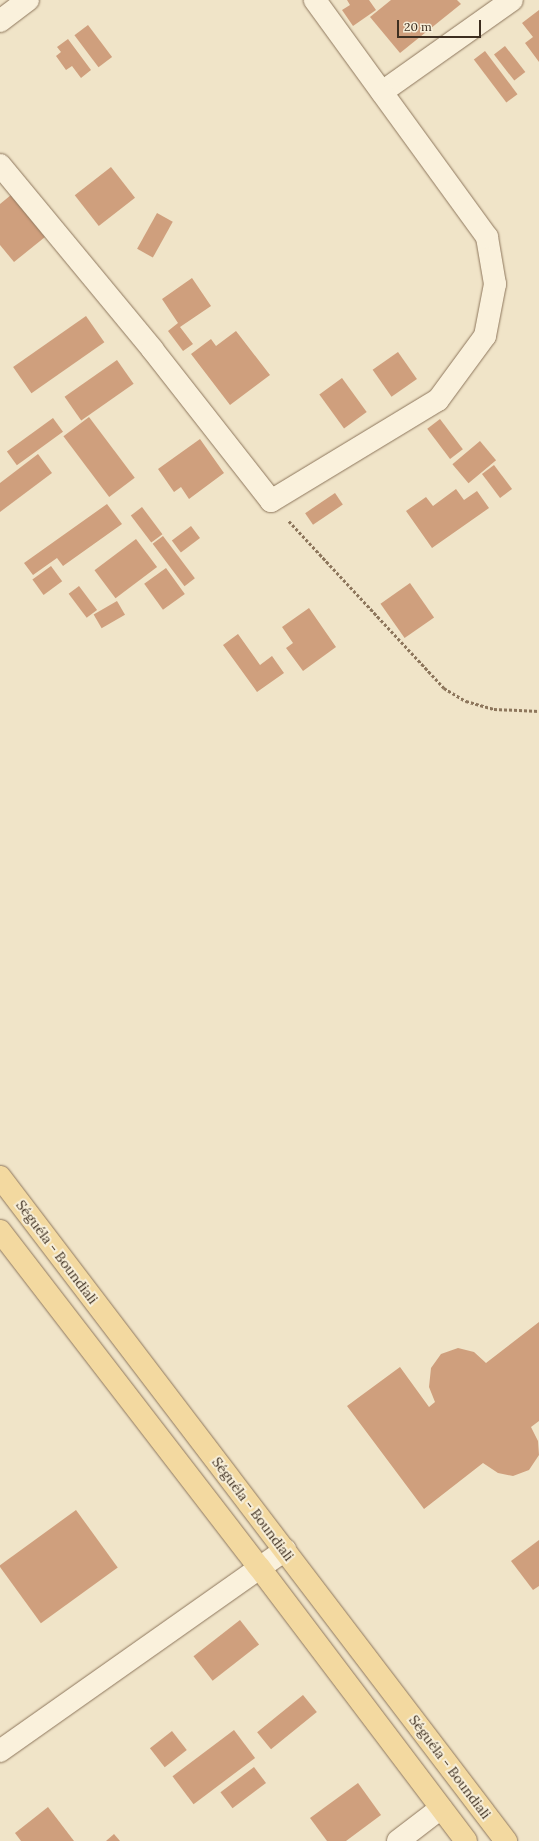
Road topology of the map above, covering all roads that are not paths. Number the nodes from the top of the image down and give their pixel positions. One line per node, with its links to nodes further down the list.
1 (28, 0): 4 (street)
2 (315, 0): 5 (street)
3 (512, 0): 5 (street)
4 (0, 21)
5 (382, 92): 6 (street)
6 (0, 165)
7 (0, 1177): 9 (main road, Séguéla - Boundiali)
8 (0, 1231): 10 (main road)
9 (285, 1550): 10 (street); 15 (main road, Séguéla - Boundiali)
10 (259, 1567): 11 (street); 12 (main road)
11 (0, 1751)
12 (441, 1808): 13 (street); 14 (main road)
13 (398, 1841)
14 (466, 1841)
15 (506, 1841)

